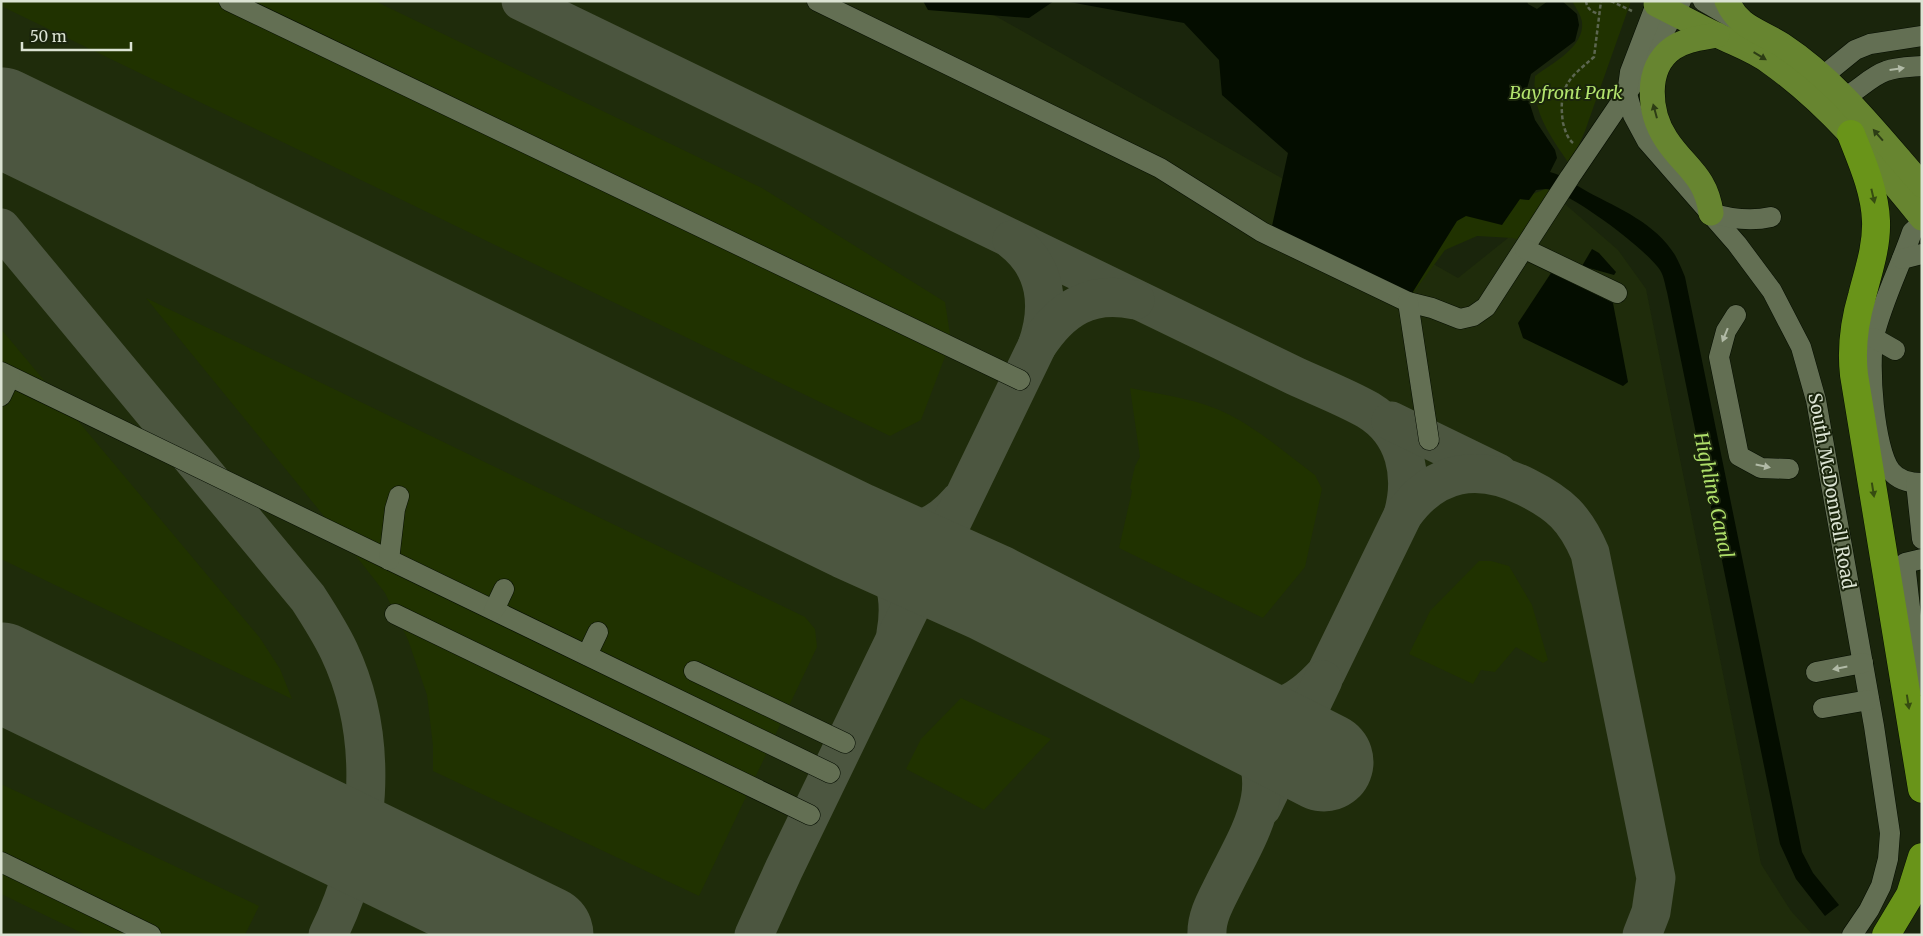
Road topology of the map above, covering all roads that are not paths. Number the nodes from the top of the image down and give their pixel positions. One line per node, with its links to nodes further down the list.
1 (229, 1): 31 (street)
2 (817, 1): 26 (street)
3 (1703, 1): 6 (street)
4 (1726, 1): 6 (main road)
5 (1667, 5): 7 (main road); 14 (street, South McDonnell Road)
6 (1744, 25): 11 (main road)
7 (1717, 35): 13 (main road, one-way to 13); 18 (main road, one-way to 7)
8 (1922, 36): 9 (street)
9 (1853, 51): 11 (street); 12 (street)
10 (1922, 66): 12 (street, one-way to 10)
11 (1823, 76): 15 (main road)
12 (1873, 78): 15 (street)
13 (1799, 84): 15 (main road); 16 (main road)
14 (1627, 94): 18 (street, South McDonnell Road); 22 (street)
15 (1845, 97): 17 (main road, one-way to 15)
16 (1850, 134): 19 (main road); 53 (highway, one-way to 53)
17 (1922, 185)
18 (1710, 213): 21 (street, South McDonnell Road); 21 (street)
19 (1922, 218)
20 (1922, 223): 24 (street)
21 (1737, 244): 45 (street, South McDonnell Road)
22 (1525, 249): 25 (street); 26 (street)
23 (1922, 254): 24 (street)
24 (1902, 259): 28 (street)
25 (1617, 293)
26 (1408, 302): 33 (street)
27 (1736, 315): 34 (street, one-way to 34)
28 (1874, 338): 29 (street); 35 (street)
29 (1895, 350)
30 (6, 374): 32 (street); 39 (street)
31 (1020, 380)
32 (1, 396)
33 (1429, 440)
34 (1789, 469)
35 (1919, 483): 37 (street)
36 (399, 496): 39 (street)
37 (1922, 539)
38 (1922, 559): 48 (street)
39 (389, 560): 41 (street)
40 (504, 589): 41 (street)
41 (494, 610): 44 (street)
42 (395, 614): 54 (street)
43 (598, 632): 44 (street)
44 (587, 655): 52 (street)
45 (1863, 664): 47 (street, one-way to 47); 49 (street, South McDonnell Road)
46 (694, 671): 51 (street)
47 (1816, 672)
48 (1922, 685)
49 (1869, 700): 50 (street); 59 (street, South McDonnell Road)
50 (1823, 708)
51 (845, 743)
52 (830, 773)
53 (1922, 788)
54 (810, 815)
55 (1922, 857): 60 (highway)
56 (1, 862): 58 (street)
57 (1922, 906): 61 (highway)
58 (151, 935)
59 (1852, 935)
60 (1886, 935)
61 (1899, 935)

